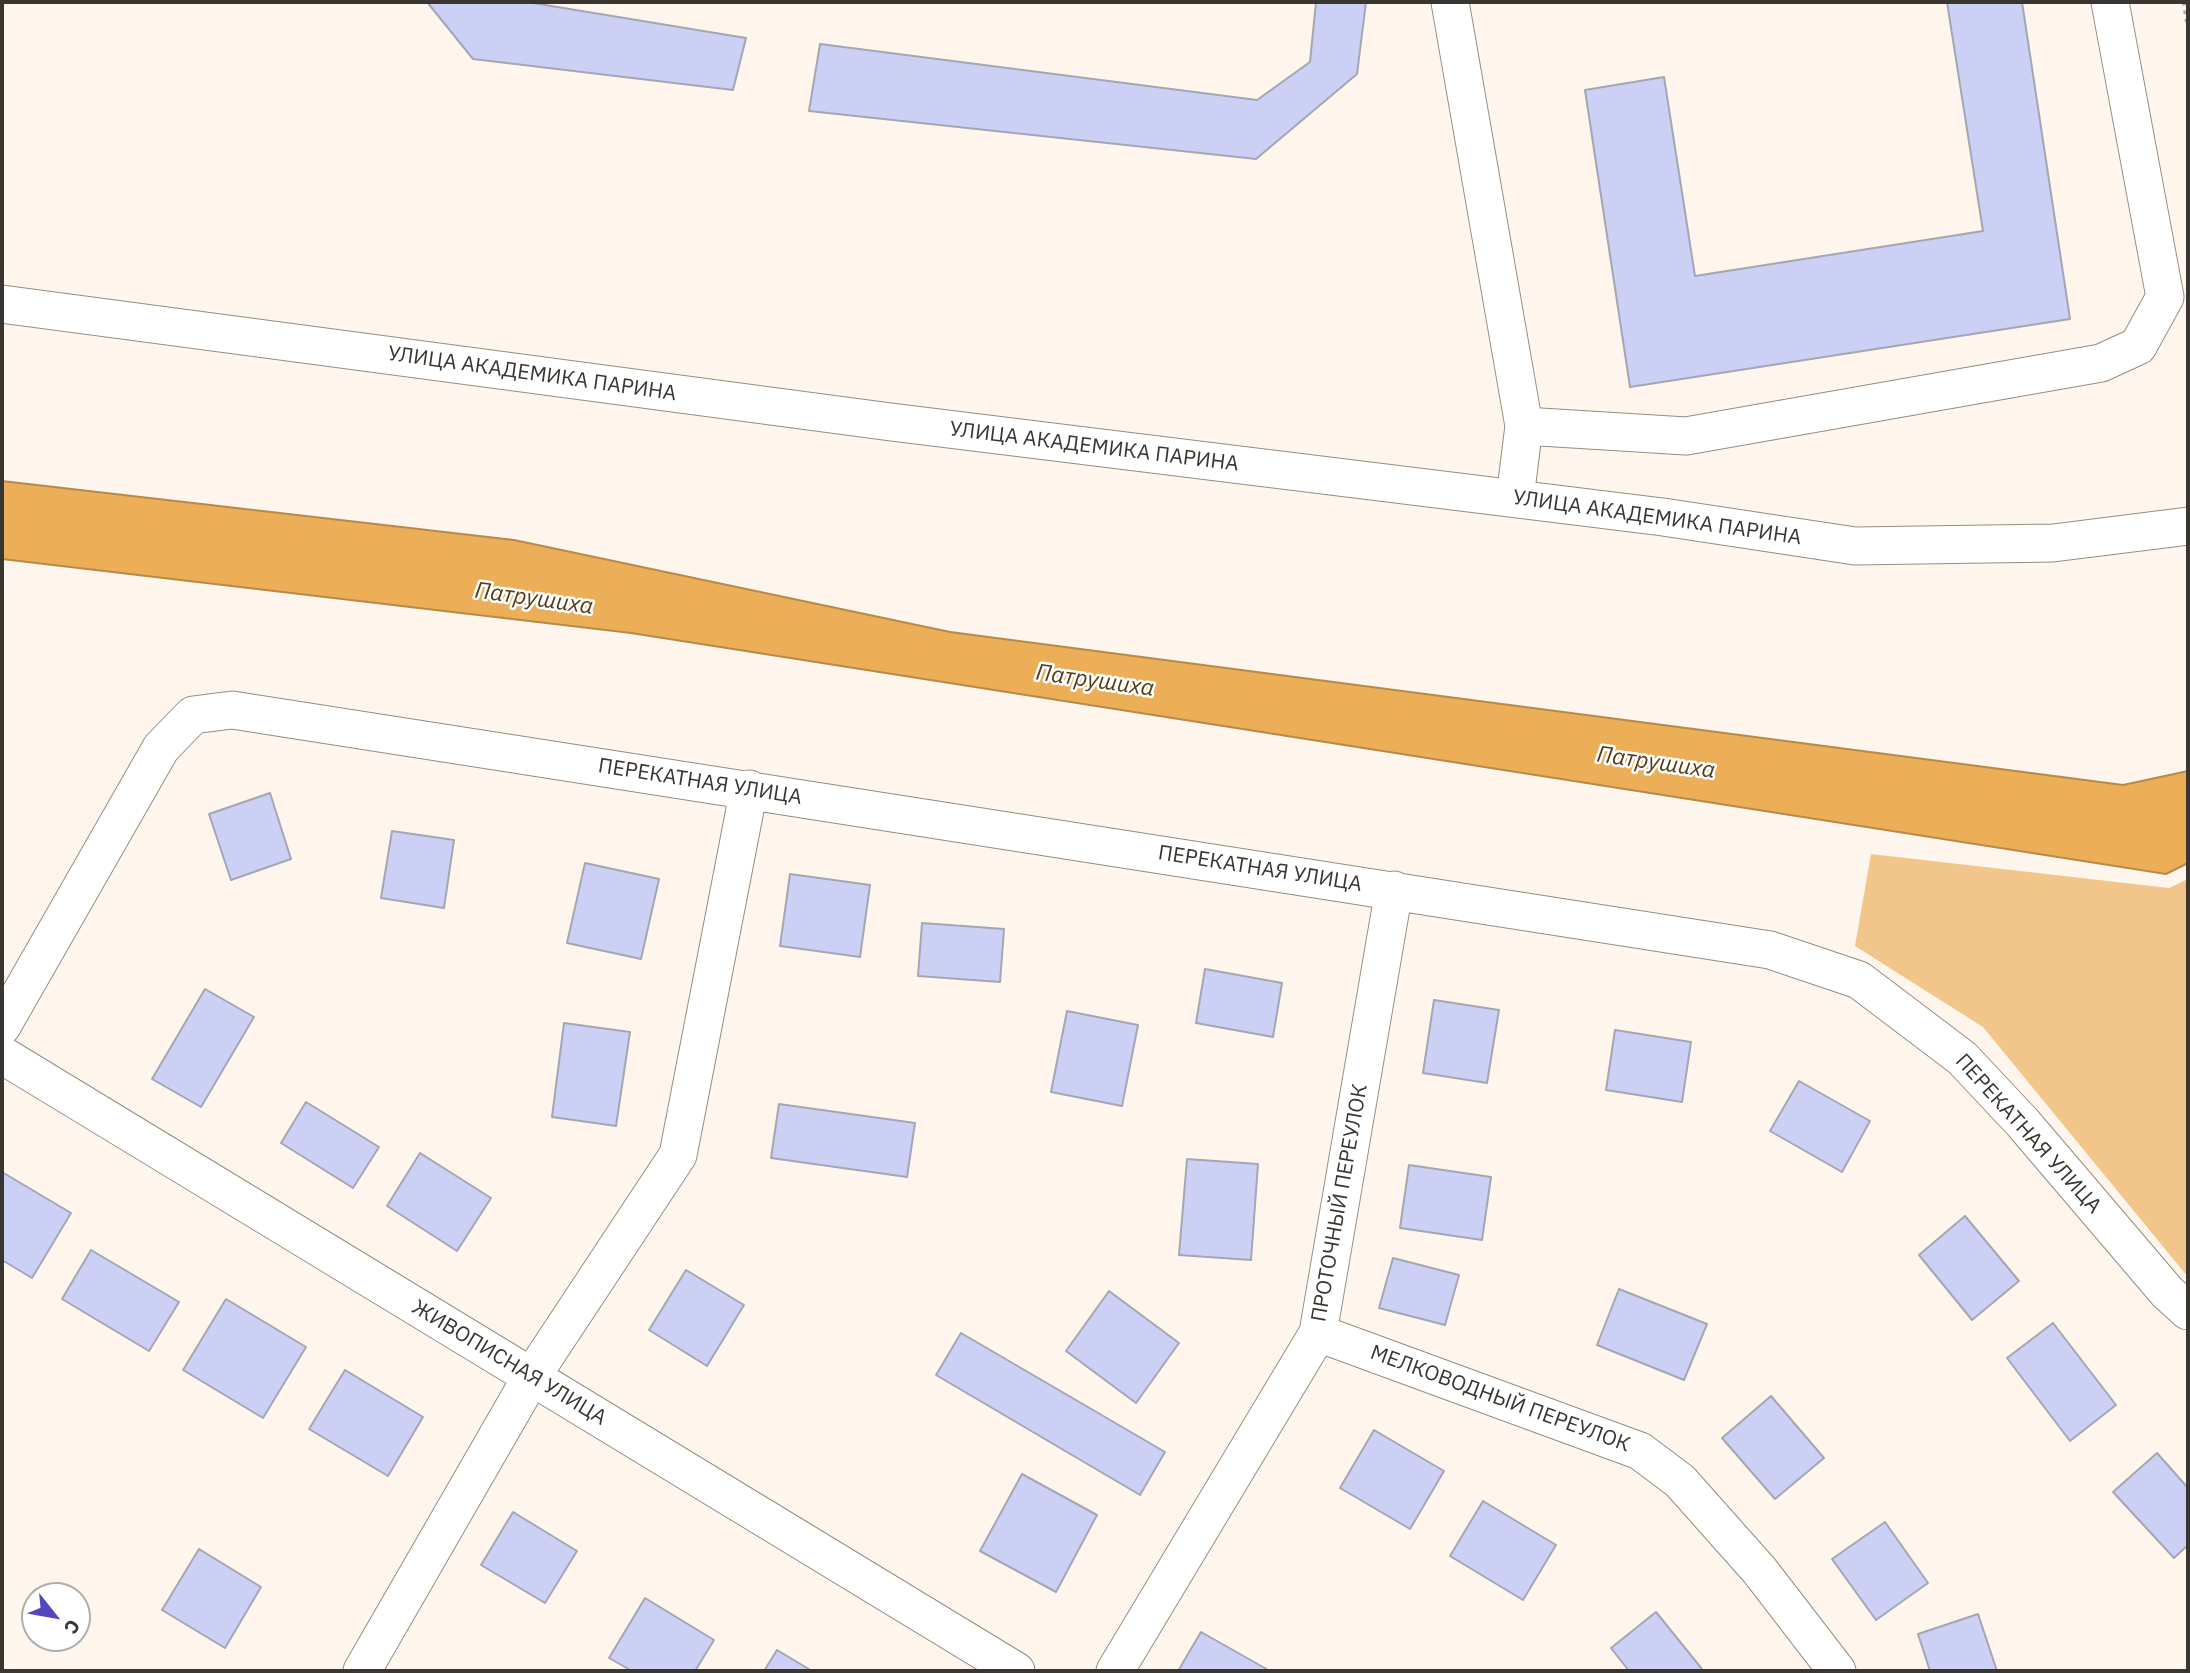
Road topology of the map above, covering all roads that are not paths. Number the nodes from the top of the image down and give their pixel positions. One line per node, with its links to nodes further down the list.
1 (1450, 2): 4 (street)
2 (2110, 2): 4 (street)
3 (2, 303): 5 (street, УЛИЦА АКАДЕМИКА ПАРИНА)
4 (1524, 426): 5 (street)
5 (1515, 498): 6 (street, УЛИЦА АКАДЕМИКА ПАРИНА)
6 (2188, 526)
7 (749, 789): 8 (street, ПЕРЕКАТНАЯ УЛИЦА); 9 (street, ПЕРЕКАТНАЯ УЛИЦА); 13 (street)
8 (1394, 890): 11 (street, ПЕРЕКАТНАЯ УЛИЦА); 12 (street, ПРОТОЧНЫЙ ПЕРЕУЛОК)
9 (2, 1026)
10 (2, 1055): 13 (street, ЖИВОПИСНАЯ УЛИЦА)
11 (2188, 1311)
12 (1318, 1333): 16 (street, ПРОТОЧНЫЙ ПЕРЕУЛОК); 17 (street, МЕЛКОВОДНЫЙ ПЕРЕУЛОК)
13 (532, 1376): 14 (street); 15 (street, ЖИВОПИСНАЯ УЛИЦА)
14 (362, 1671)
15 (1016, 1671)
16 (1115, 1671)
17 (1837, 1671)

